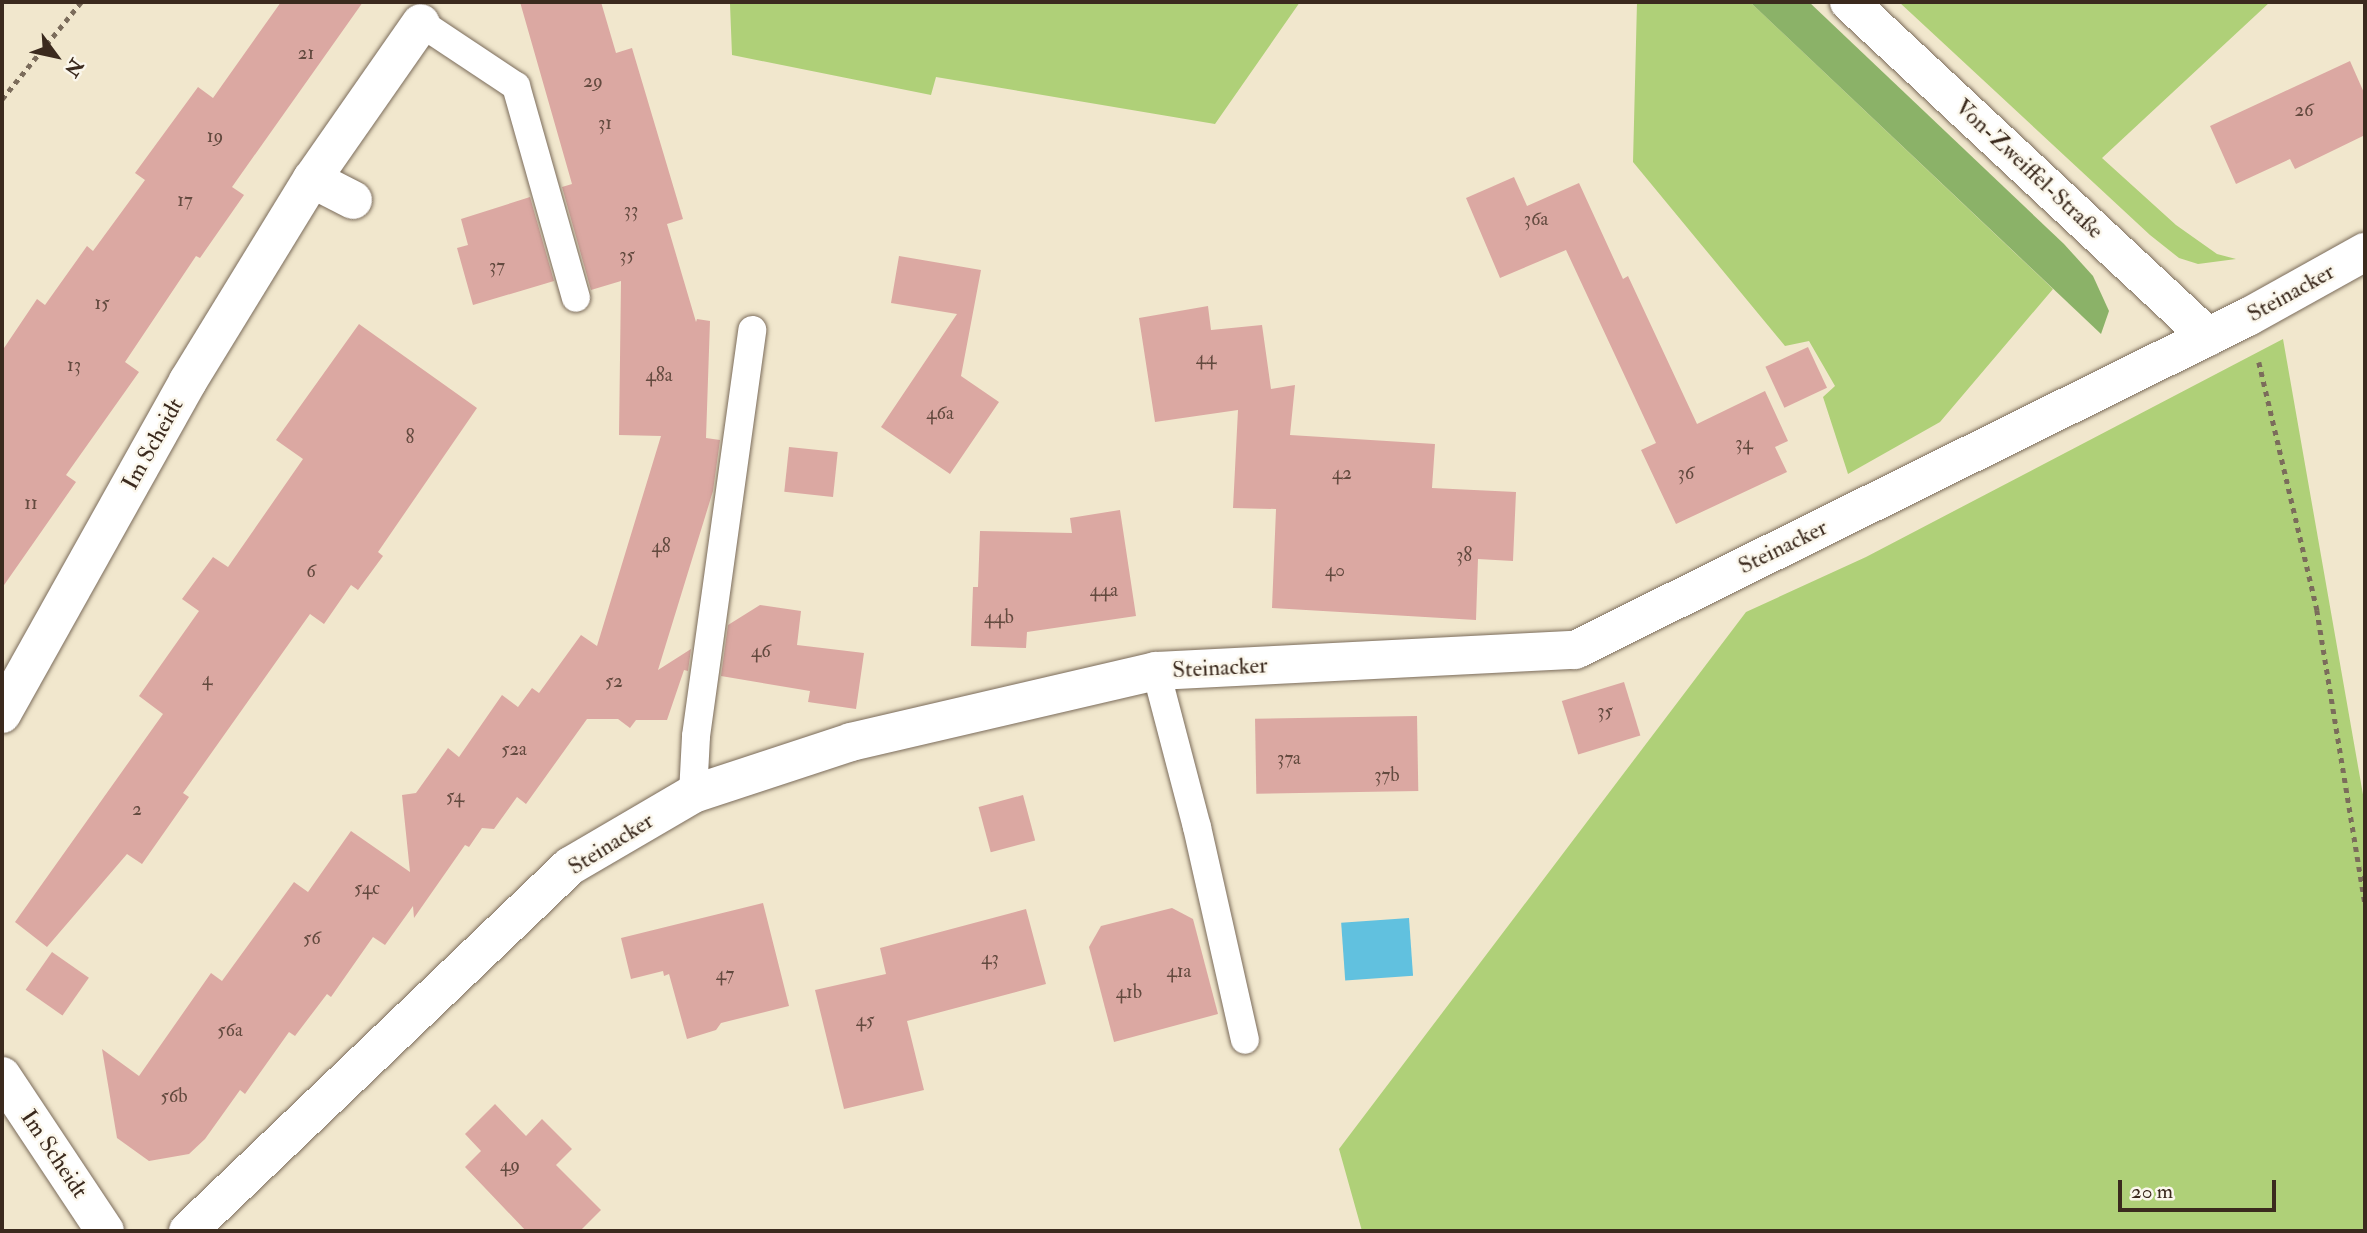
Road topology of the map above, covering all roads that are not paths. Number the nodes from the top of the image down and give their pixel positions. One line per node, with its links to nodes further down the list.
1 (1849, 2): 8 (street, Von-Zweiffel-Straße)
2 (421, 23): 3 (street, Im Scheidt); 6 (lane)
3 (312, 179): 4 (street); 10 (street, Im Scheidt)
4 (353, 200)
5 (2365, 252): 8 (street, Steinacker)
6 (576, 298)
7 (752, 330): 11 (lane)
8 (2208, 337): 9 (street, Steinacker)
9 (1156, 671): 11 (street, Steinacker); 12 (lane, Steinacker)
10 (2, 714)
11 (693, 794): 15 (street, Steinacker)
12 (1245, 1040)
13 (2, 1076): 14 (street, Im Scheidt)
14 (105, 1231)
15 (188, 1231)

